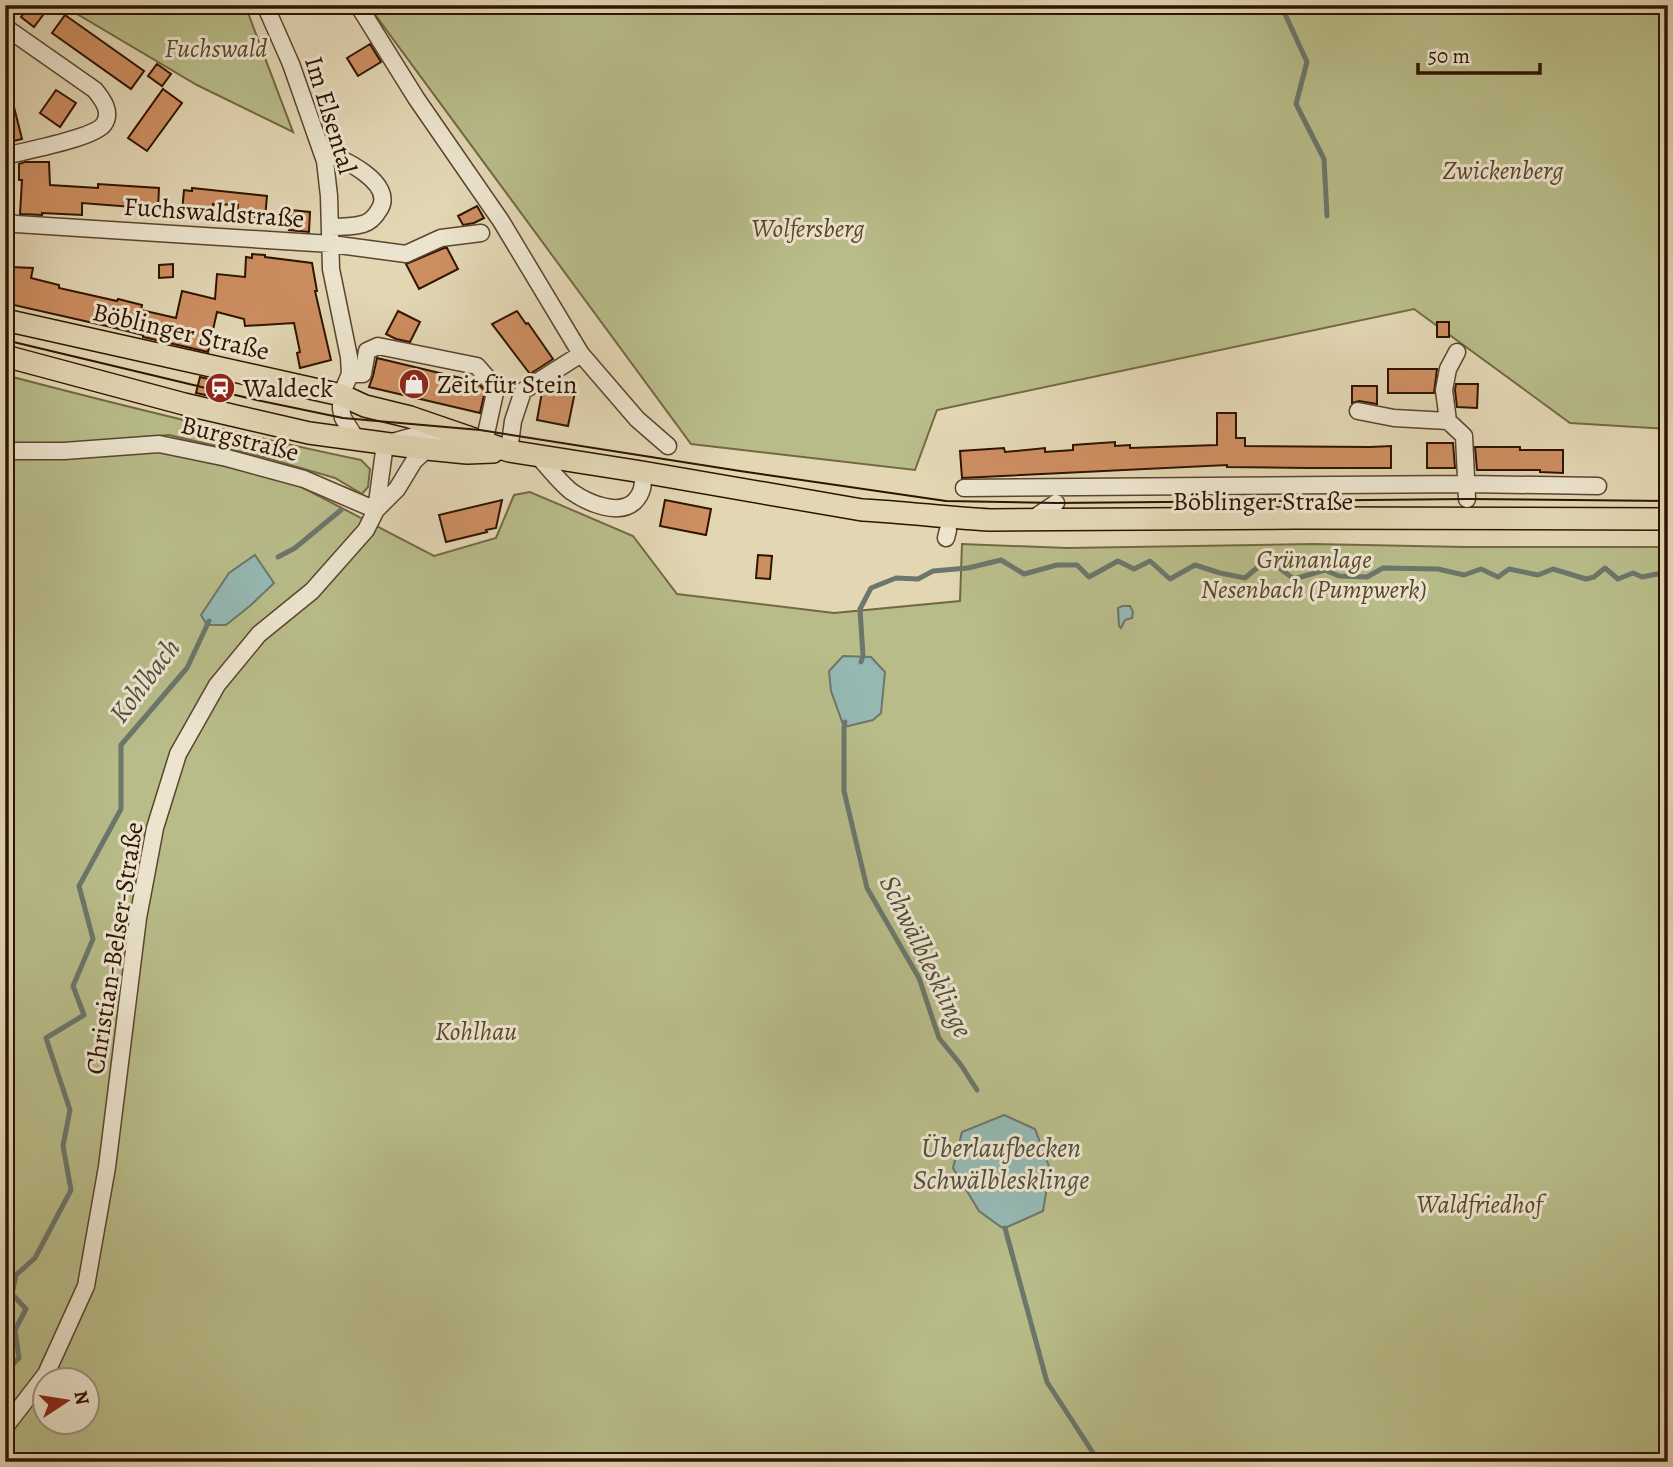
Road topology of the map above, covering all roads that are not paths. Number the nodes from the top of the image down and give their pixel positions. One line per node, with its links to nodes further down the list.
1 (265, 5): 4 (street, Im Elsental)
2 (358, 5): 12 (street)
3 (5, 27): 5 (street)
4 (322, 152): 7 (street, Im Elsental); 7 (street)
5 (5, 156)
6 (5, 221): 9 (street, Fuchswaldstraße)
7 (330, 227): 9 (street, Im Elsental)
8 (481, 233): 9 (street)
9 (331, 244): 14 (street, Fuchswaldstraße)
10 (5, 320): 15 (main road, Böblinger Straße)
11 (1457, 352): 17 (street)
12 (581, 354): 22 (street); 25 (street)
13 (5, 356): 19 (main road, Böblinger Straße)
14 (349, 374): 15 (street); 20 (street)
15 (350, 394): 18 (main road, Böblinger Straße); 19 (street)
16 (1357, 411): 17 (street)
17 (1448, 421): 30 (street)
18 (462, 436): 20 (main road, Böblinger Straße); 21 (street, Böblinger Straße)
19 (356, 440): 21 (main road, Böblinger Straße)
20 (484, 443): 25 (main road, Böblinger Straße)
21 (385, 444): 23 (main road, Böblinger Straße); 32 (street, Christian-Belser-Straße)
22 (668, 446)
23 (428, 449): 25 (main road, Böblinger Straße); 32 (street)
24 (5, 451): 32 (street, Burgstraße)
25 (509, 451): 26 (main road, Böblinger Straße)
26 (538, 456): 27 (main road, Böblinger Straße); 27 (street)
27 (642, 472): 33 (main road, Böblinger Straße)
28 (1598, 486): 30 (street, Böblinger Straße)
29 (964, 488): 31 (street, Böblinger Straße)
30 (1467, 491): 31 (street, Böblinger Straße); 35 (street); 36 (street)
31 (1057, 494): 34 (street); 38 (street)
32 (376, 510): 40 (street, Christian-Belser-Straße)
33 (862, 510): 38 (main road, Böblinger Straße); 39 (main road, Böblinger Straße)
34 (1081, 519): 35 (main road, Böblinger Straße); 38 (main road, Böblinger Straße)
35 (1440, 519): 36 (main road, Böblinger Straße)
36 (1490, 519): 37 (main road, Böblinger Straße)
37 (1668, 519)
38 (1031, 520)
39 (1668, 530)
40 (5, 1427)

